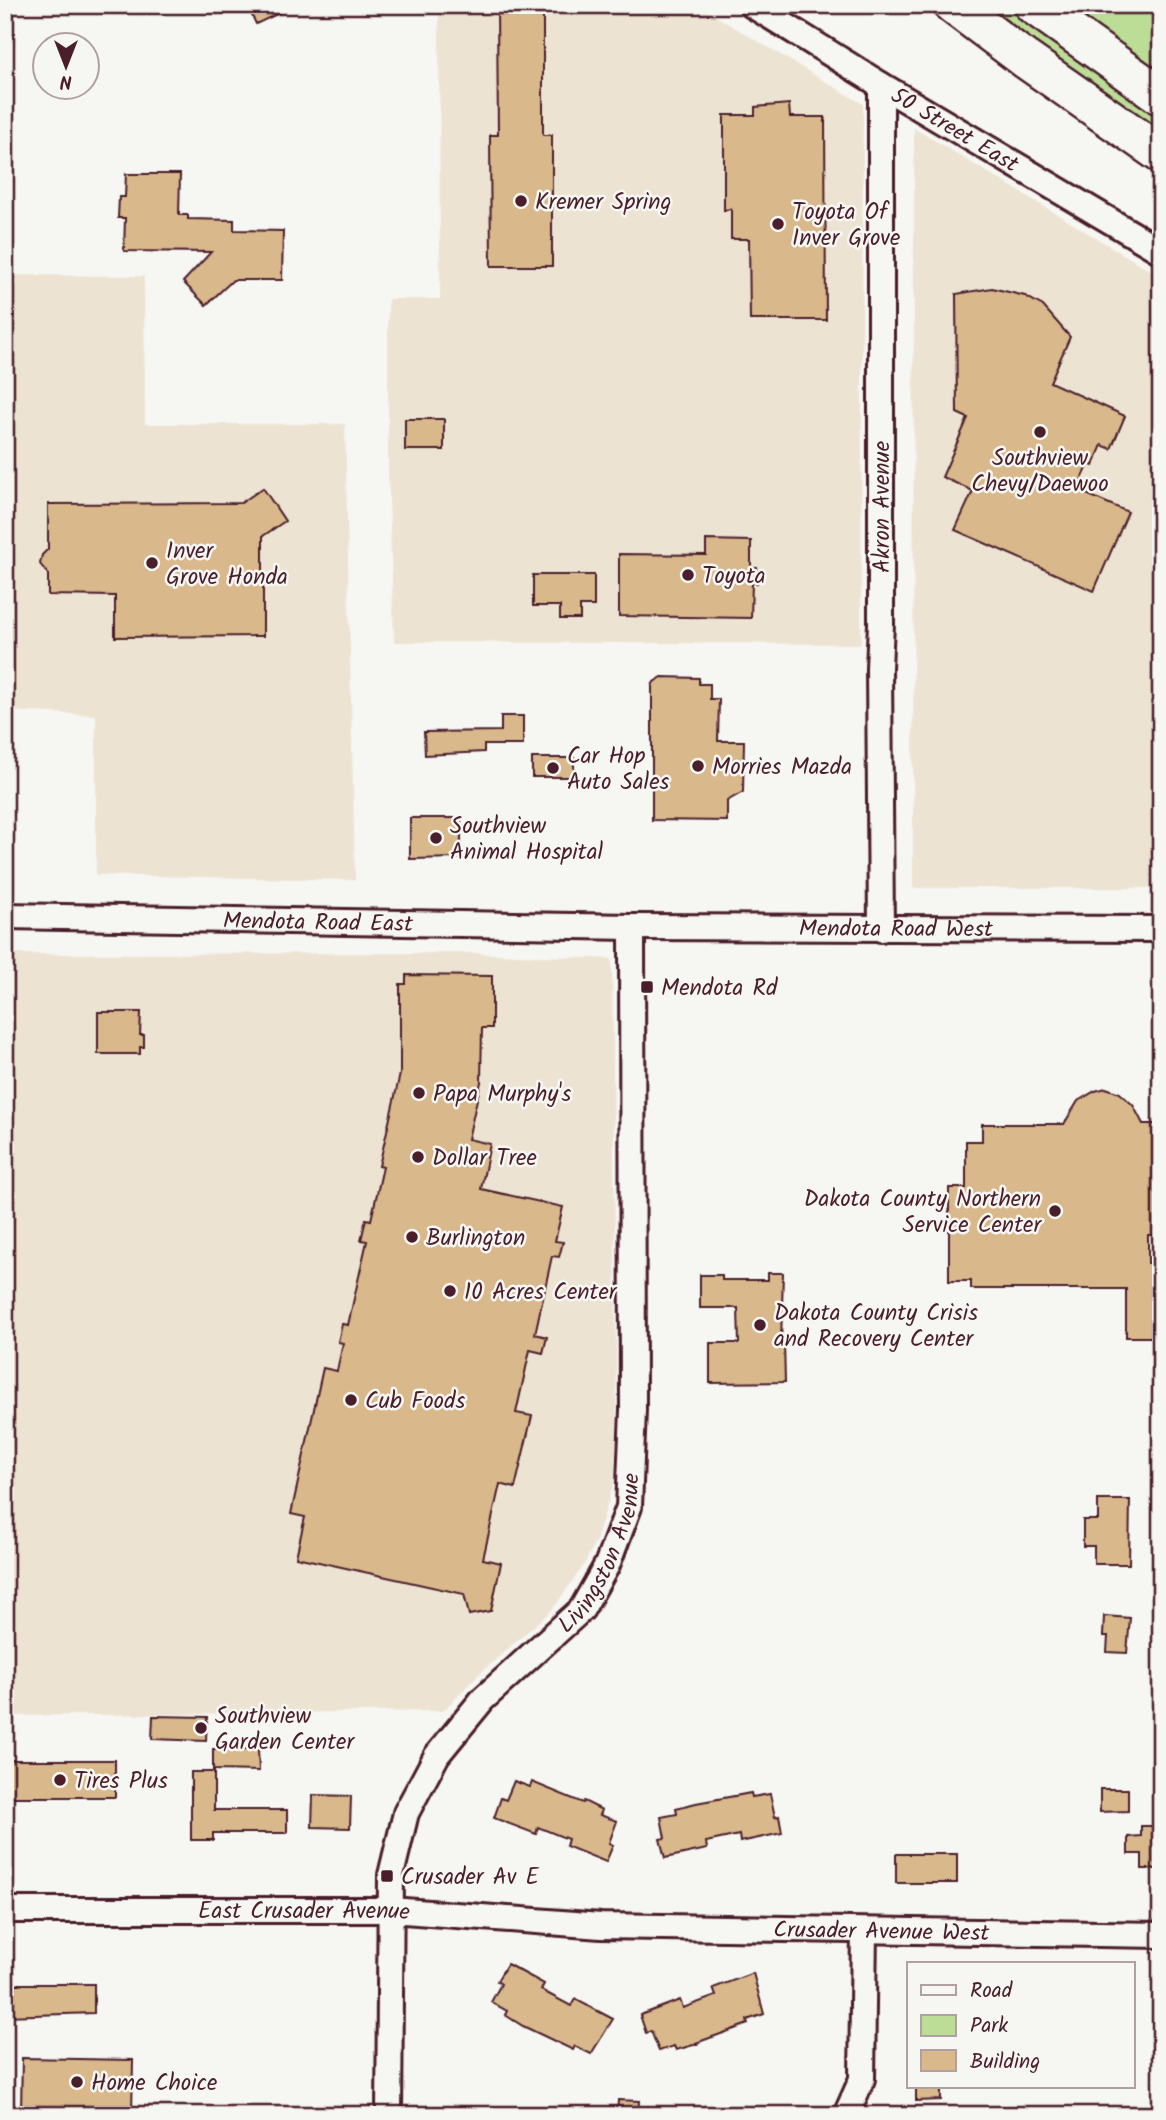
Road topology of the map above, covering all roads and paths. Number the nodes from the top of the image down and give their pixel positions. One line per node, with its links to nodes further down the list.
1 (752, 5): 5 (street, 50 Street East)
2 (937, 5): 7 (highway)
3 (953, 5): 7 (highway)
4 (1033, 5): 6 (highway)
5 (881, 85): 9 (street, 50 Street East); 12 (street, Akron Avenue)
6 (1161, 96)
7 (1087, 103): 8 (highway)
8 (1161, 154)
9 (1161, 251)
10 (5, 916): 11 (street, Mendota Road East)
11 (632, 927): 12 (street, Mendota Road West); 15 (street, Livingston Avenue)
12 (881, 929): 13 (street, Mendota Road West)
13 (1161, 929)
14 (5, 1910): 15 (street, East Crusader Avenue)
15 (391, 1910): 16 (street, East Crusader Avenue); 19 (street, Livingston Avenue)
16 (601, 1926): 17 (street, Crusader Avenue West)
17 (864, 1931): 18 (street, Crusader Avenue West); 20 (street)
18 (1161, 1936)
19 (389, 2115)
20 (846, 2115)

